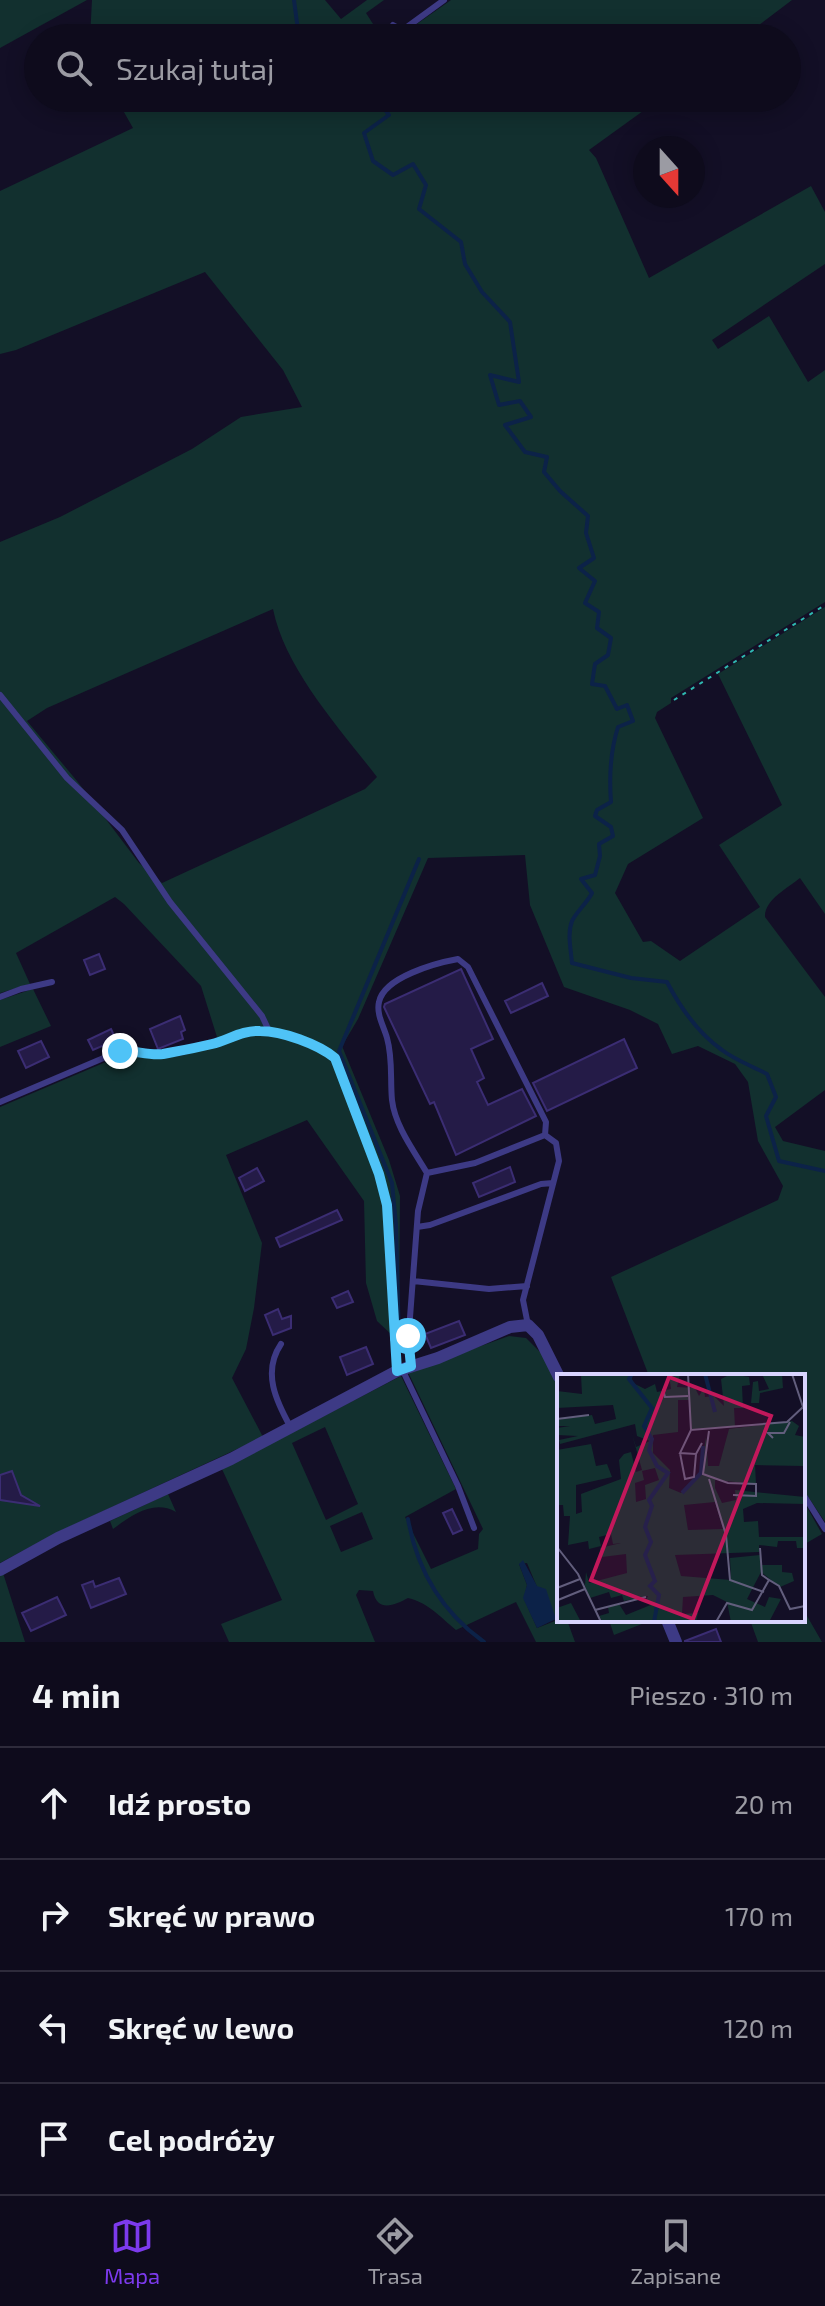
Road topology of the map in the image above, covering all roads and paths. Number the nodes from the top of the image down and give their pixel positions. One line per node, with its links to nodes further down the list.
1 (444, 0): 2 (lane)
2 (411, 24)
3 (825, 605): 5 (path)
4 (0, 695): 8 (lane)
5 (674, 700)
6 (52, 982): 7 (lane)
7 (0, 997)
8 (270, 1033): 9 (lane); 18 (lane)
9 (0, 1102)
10 (545, 1135): 11 (lane); 11 (lane); 12 (lane)
11 (427, 1173): 13 (lane)
12 (553, 1183): 13 (lane); 15 (lane)
13 (417, 1227): 14 (lane)
14 (413, 1281): 15 (lane); 18 (lane)
15 (527, 1286): 16 (lane)
16 (528, 1325): 18 (street); 19 (street)
17 (281, 1344): 20 (lane)
18 (403, 1369): 20 (street); 22 (lane)
19 (558, 1374)
20 (291, 1428): 24 (street)
21 (805, 1497): 23 (lane)
22 (474, 1528)
23 (825, 1529)
24 (0, 1570)
25 (668, 1622): 26 (street)
26 (676, 1642)

